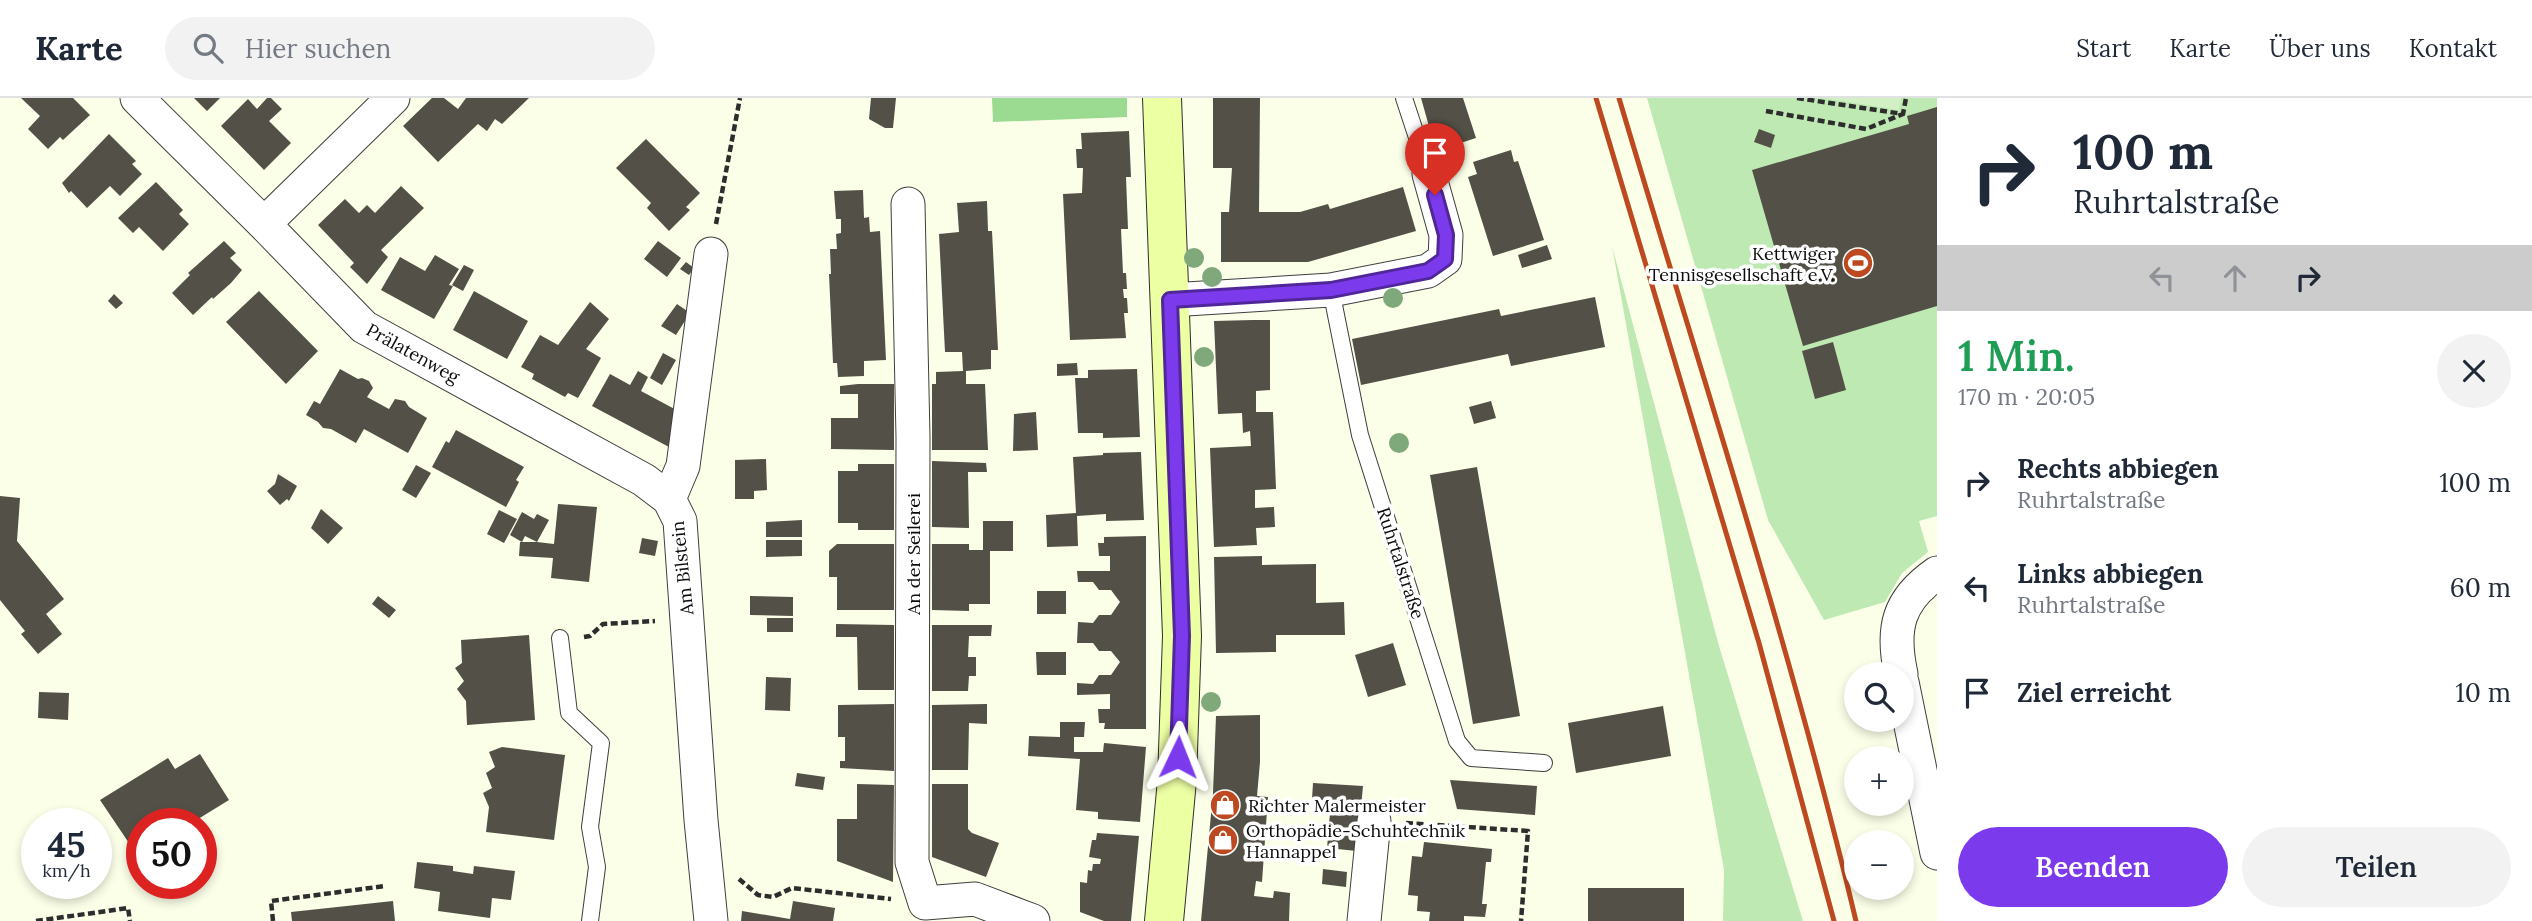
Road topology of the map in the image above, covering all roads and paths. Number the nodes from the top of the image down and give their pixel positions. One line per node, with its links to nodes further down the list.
1 (137, 98): 12 (street, Prälatenweg)
2 (393, 98): 12 (street)
3 (740, 98): 13 (path)
4 (1162, 98): 15 (main road)
5 (1404, 98): 10 (lane)
6 (1797, 98): 9 (path)
7 (1906, 98): 9 (path)
8 (1766, 111): 9 (path)
9 (1903, 114)
10 (1429, 174): 14 (street)
11 (908, 204): 27 (street, An der Seilerei)
12 (264, 224): 16 (street, Prälatenweg)
13 (711, 254): 16 (street, Am Bilstein)
14 (1331, 290): 15 (street); 22 (lane, Ruhrtalstraße)
15 (1170, 300): 34 (main road)
16 (669, 499): 18 (street, Am Bilstein)
17 (1937, 573): 20 (street)
18 (687, 619): 19 (path); 32 (street, Am Bilstein)
19 (560, 638): 31 (lane)
20 (1898, 662)
21 (1912, 732): 24 (street)
22 (1544, 763)
23 (1374, 821): 35 (street); 36 (path)
24 (1937, 853)
25 (735, 876): 27 (path)
26 (385, 886): 30 (path)
27 (921, 908): 33 (street)
28 (36, 921): 29 (path)
29 (130, 921)
30 (273, 921)
31 (590, 921)
32 (711, 921)
33 (1033, 921)
34 (1164, 921)
35 (1364, 921)
36 (1521, 921)

